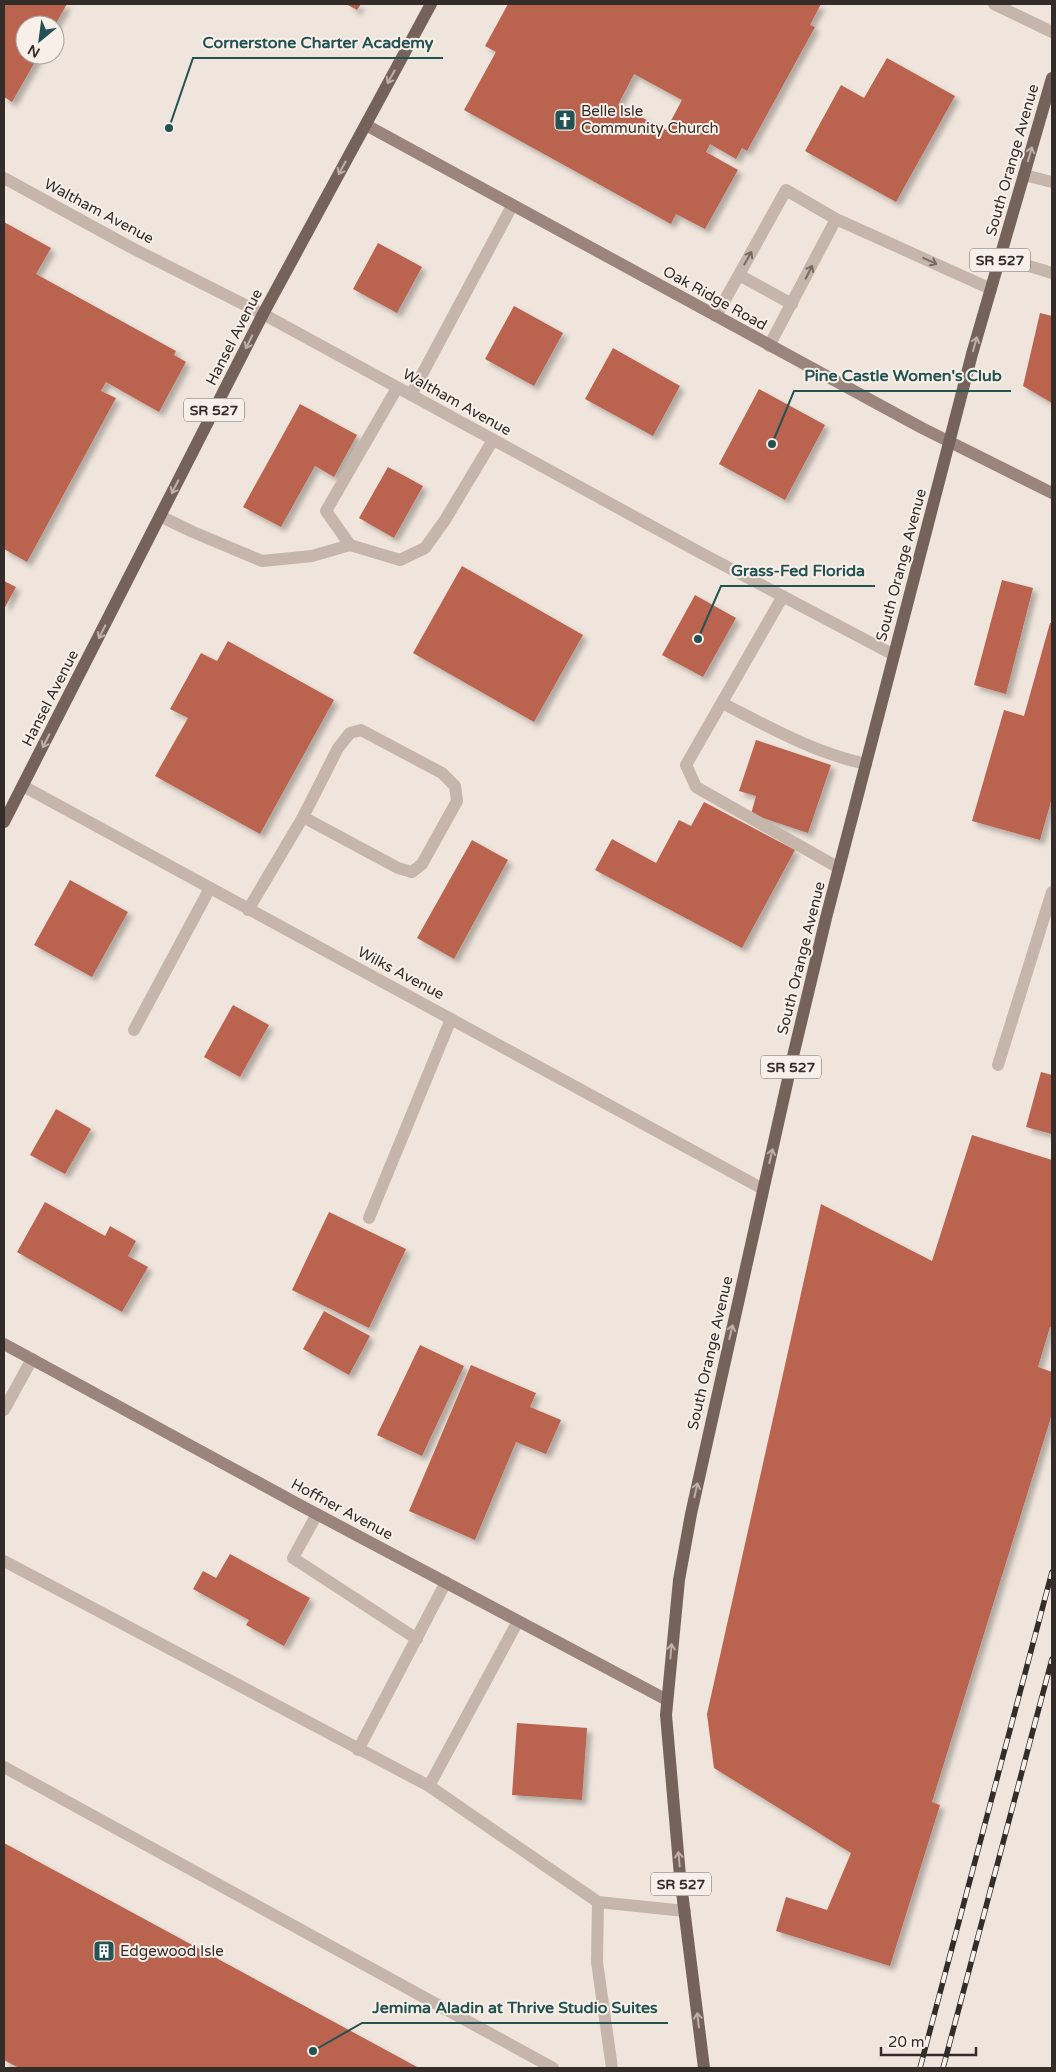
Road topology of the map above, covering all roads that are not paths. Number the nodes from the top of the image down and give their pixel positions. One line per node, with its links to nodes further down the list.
1 (431, 4): 5 (main road, Hansel Avenue / SR 527, one-way to 5)
2 (994, 4): 3 (street)
3 (1052, 32)
4 (1052, 78): 6 (main road, South Orange Avenue / SR 527, one-way to 4)
5 (366, 125): 9 (main road, Oak Ridge Road); 16 (main road, Hansel Avenue / SR 527, one-way to 16)
6 (1024, 174): 8 (street); 11 (main road, South Orange Avenue / SR 527)
7 (4, 178): 16 (street, Waltham Avenue)
8 (1052, 182)
9 (512, 206): 17 (main road, Oak Ridge Road); 20 (street)
10 (836, 219): 13 (street, one-way to 10); 14 (street, one-way to 14); 15 (street, one-way to 10)
11 (1000, 257): 12 (street); 14 (main road, South Orange Avenue / SR 527)
12 (1052, 273)
13 (739, 275): 15 (street); 17 (street)
14 (991, 289): 22 (main road, South Orange Avenue / SR 527, one-way to 14)
15 (792, 304): 18 (street)
16 (263, 314): 19 (street, Waltham Avenue); 24 (main road, Hansel Avenue / SR 527, one-way to 24)
17 (716, 316): 18 (main road, Oak Ridge Road)
18 (769, 346): 22 (main road, Oak Ridge Road)
19 (397, 388): 20 (street, Waltham Avenue); 25 (street)
20 (411, 395): 21 (street, Waltham Avenue)
21 (493, 440): 25 (street); 26 (street, Waltham Avenue)
22 (949, 442): 23 (main road, Oak Ridge Road); 27 (main road, South Orange Avenue / SR 527)
23 (1052, 493)
24 (160, 516): 25 (street); 30 (main road, Hansel Avenue / SR 527, one-way to 30)
25 (350, 545)
26 (783, 596): 27 (street, Waltham Avenue); 28 (street)
27 (894, 655): 29 (main road, South Orange Avenue / SR 527)
28 (722, 703): 29 (street); 33 (street)
29 (866, 764): 33 (main road, South Orange Avenue / SR 527)
30 (23, 786): 32 (main road, Hansel Avenue / SR 527); 34 (street, Wilks Avenue)
31 (303, 818): 31 (street); 36 (street)
32 (4, 822)
33 (839, 868): 40 (main road, South Orange Avenue / SR 527, one-way to 33)
34 (210, 888): 36 (street, Wilks Avenue); 38 (street)
35 (1052, 892): 39 (street)
36 (248, 910): 37 (street, Wilks Avenue)
37 (451, 1019): 40 (street, Wilks Avenue); 41 (street)
38 (134, 1030)
39 (998, 1065)
40 (764, 1189): 50 (main road, South Orange Avenue / SR 527, one-way to 40)
41 (369, 1218)
42 (4, 1344): 43 (main road, Hoffner Avenue)
43 (32, 1359): 44 (street); 45 (main road, Hoffner Avenue)
44 (4, 1410)
45 (317, 1514): 47 (main road, Hoffner Avenue); 49 (street)
46 (4, 1560): 51 (street)
47 (446, 1582): 48 (main road, Hoffner Avenue); 49 (street)
48 (518, 1621): 50 (main road, Hoffner Avenue); 53 (street)
49 (417, 1639): 51 (street)
50 (667, 1700): 55 (main road, South Orange Avenue / SR 527, one-way to 50)
51 (358, 1750): 53 (street)
52 (4, 1767): 56 (street)
53 (429, 1786): 54 (street)
54 (598, 1902): 55 (street); 57 (street)
55 (685, 1911): 58 (main road, South Orange Avenue / SR 527, one-way to 55)
56 (553, 2068)
57 (612, 2068)
58 (704, 2068)

